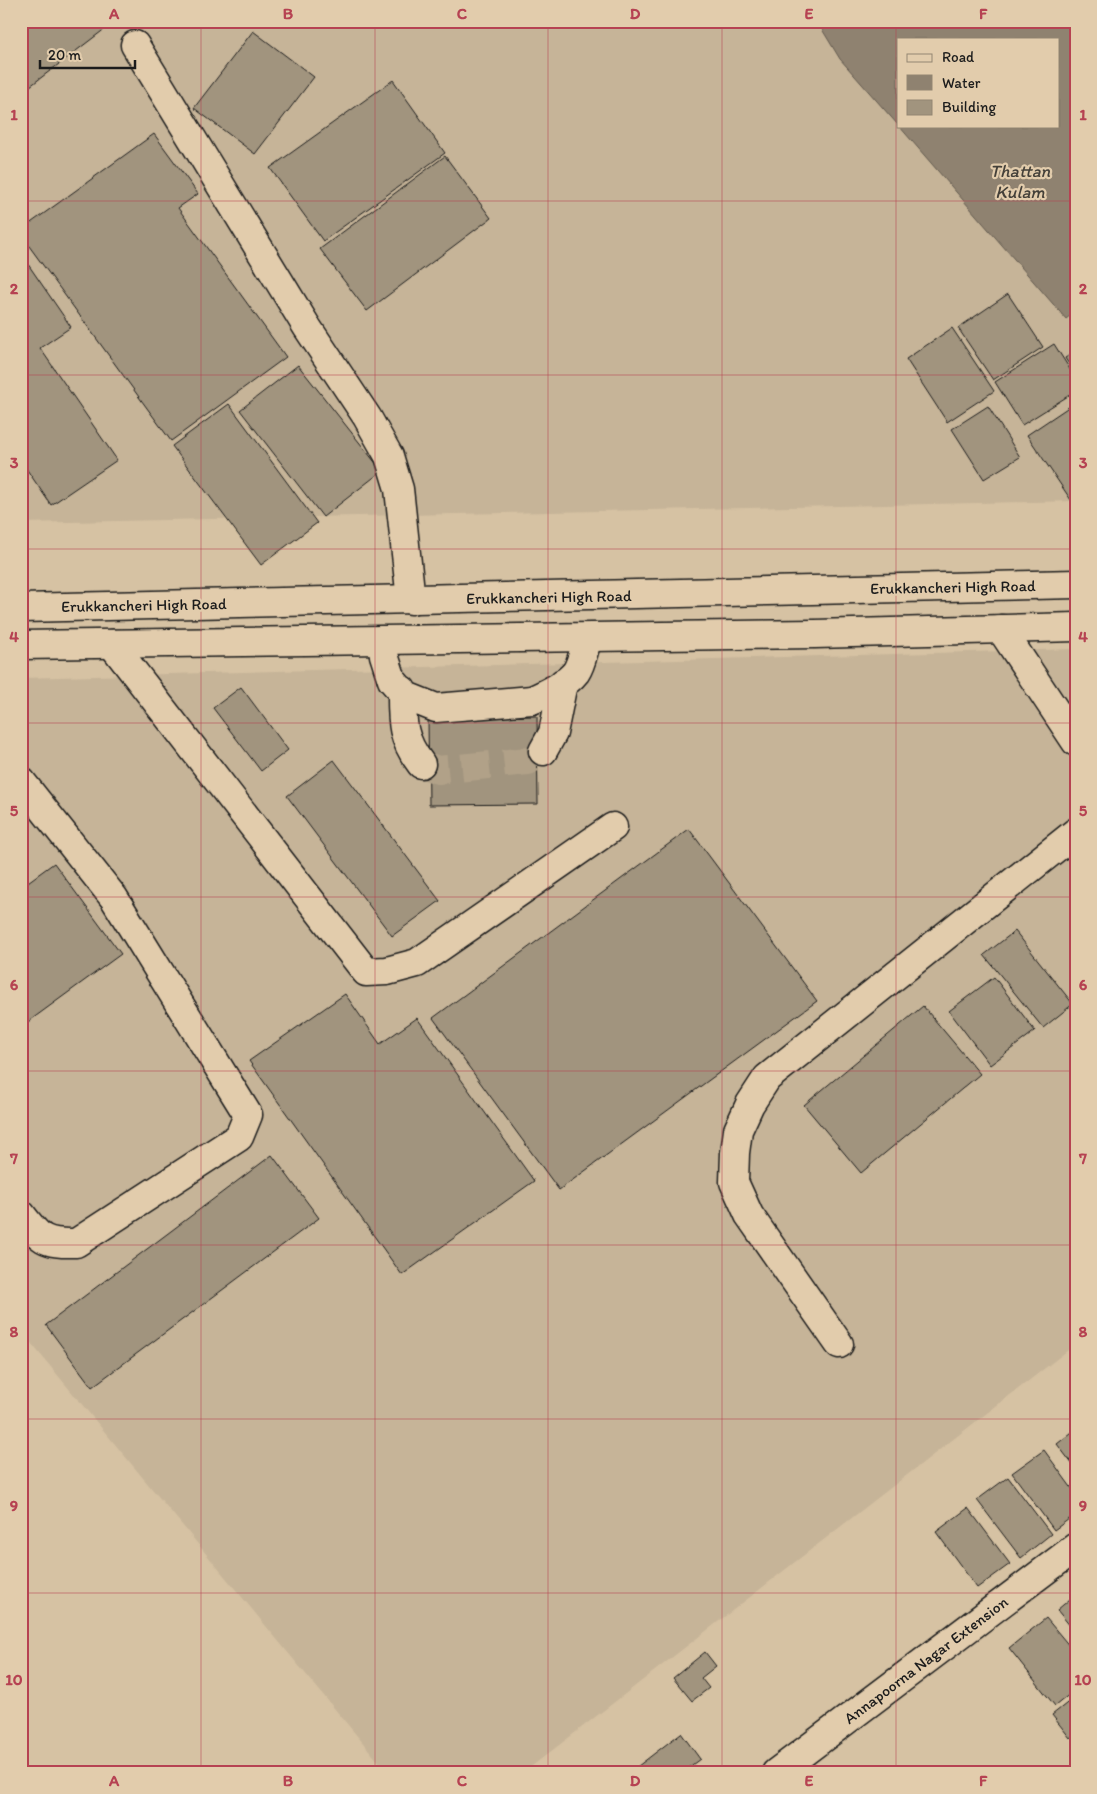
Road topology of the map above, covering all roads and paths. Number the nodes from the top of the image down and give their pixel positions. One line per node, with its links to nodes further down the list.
1 (135, 44): 3 (main road)
2 (1076, 584): 3 (main road, Erukkancheri High Road)
3 (411, 600): 4 (main road, Erukkancheri High Road)
4 (21, 608)
5 (1076, 627): 6 (main road)
6 (1001, 629): 7 (main road); 13 (main road)
7 (588, 638): 8 (main road); 11 (main road)
8 (382, 640): 9 (main road); 12 (main road)
9 (112, 644): 10 (main road); 17 (main road)
10 (21, 645)
11 (563, 683): 12 (main road); 14 (main road)
12 (402, 690): 15 (main road)
13 (1076, 742)
14 (543, 751)
15 (421, 764)
16 (21, 781): 19 (main road)
17 (613, 827)
18 (1076, 832): 20 (main road)
19 (21, 1214)
20 (839, 1344)
21 (1076, 1547): 22 (main road, Annapoorna Nagar Extension)
22 (776, 1773)

